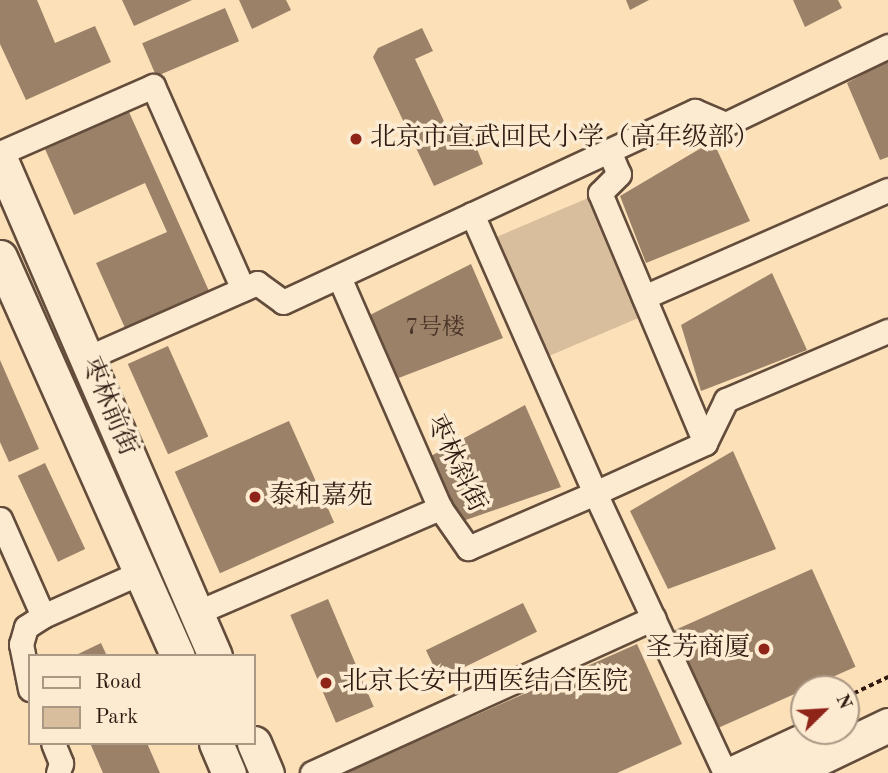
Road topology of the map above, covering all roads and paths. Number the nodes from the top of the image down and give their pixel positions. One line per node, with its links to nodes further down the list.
1 (888, 46): 2 (street)
2 (609, 151): 5 (street); 9 (street)
3 (0, 156): 8 (street); 11 (main road, 枣林前街)
4 (888, 190): 9 (street)
5 (472, 214): 6 (street); 13 (street)
6 (339, 277): 8 (street); 14 (street, 枣林斜街)
7 (4, 278): 16 (main road, 枣林前街)
8 (243, 289): 11 (street)
9 (643, 297): 12 (street)
10 (888, 331): 12 (street)
11 (87, 358): 17 (main road, 枣林前街)
12 (705, 443): 13 (street)
13 (595, 493): 14 (street, 枣林斜街); 19 (street)
14 (440, 508): 17 (street)
15 (0, 519): 18 (street)
16 (142, 572): 18 (street); 20 (main road, 枣林前街)
17 (196, 613): 21 (main road, 枣林前街)
18 (43, 616): 23 (street)
19 (653, 618): 35 (street); 36 (street)
20 (177, 654)
21 (214, 654)
22 (888, 677): 24 (path)
23 (28, 679)
24 (860, 690)
25 (888, 701): 26 (main road)
26 (860, 714)
27 (888, 725): 38 (main road)
28 (54, 745): 32 (street)
29 (217, 745): 33 (main road)
30 (255, 745): 34 (main road)
31 (794, 745): 37 (main road)
32 (58, 773)
33 (229, 773)
34 (267, 773)
35 (312, 773)
36 (725, 773)
37 (733, 773)
38 (788, 773)

